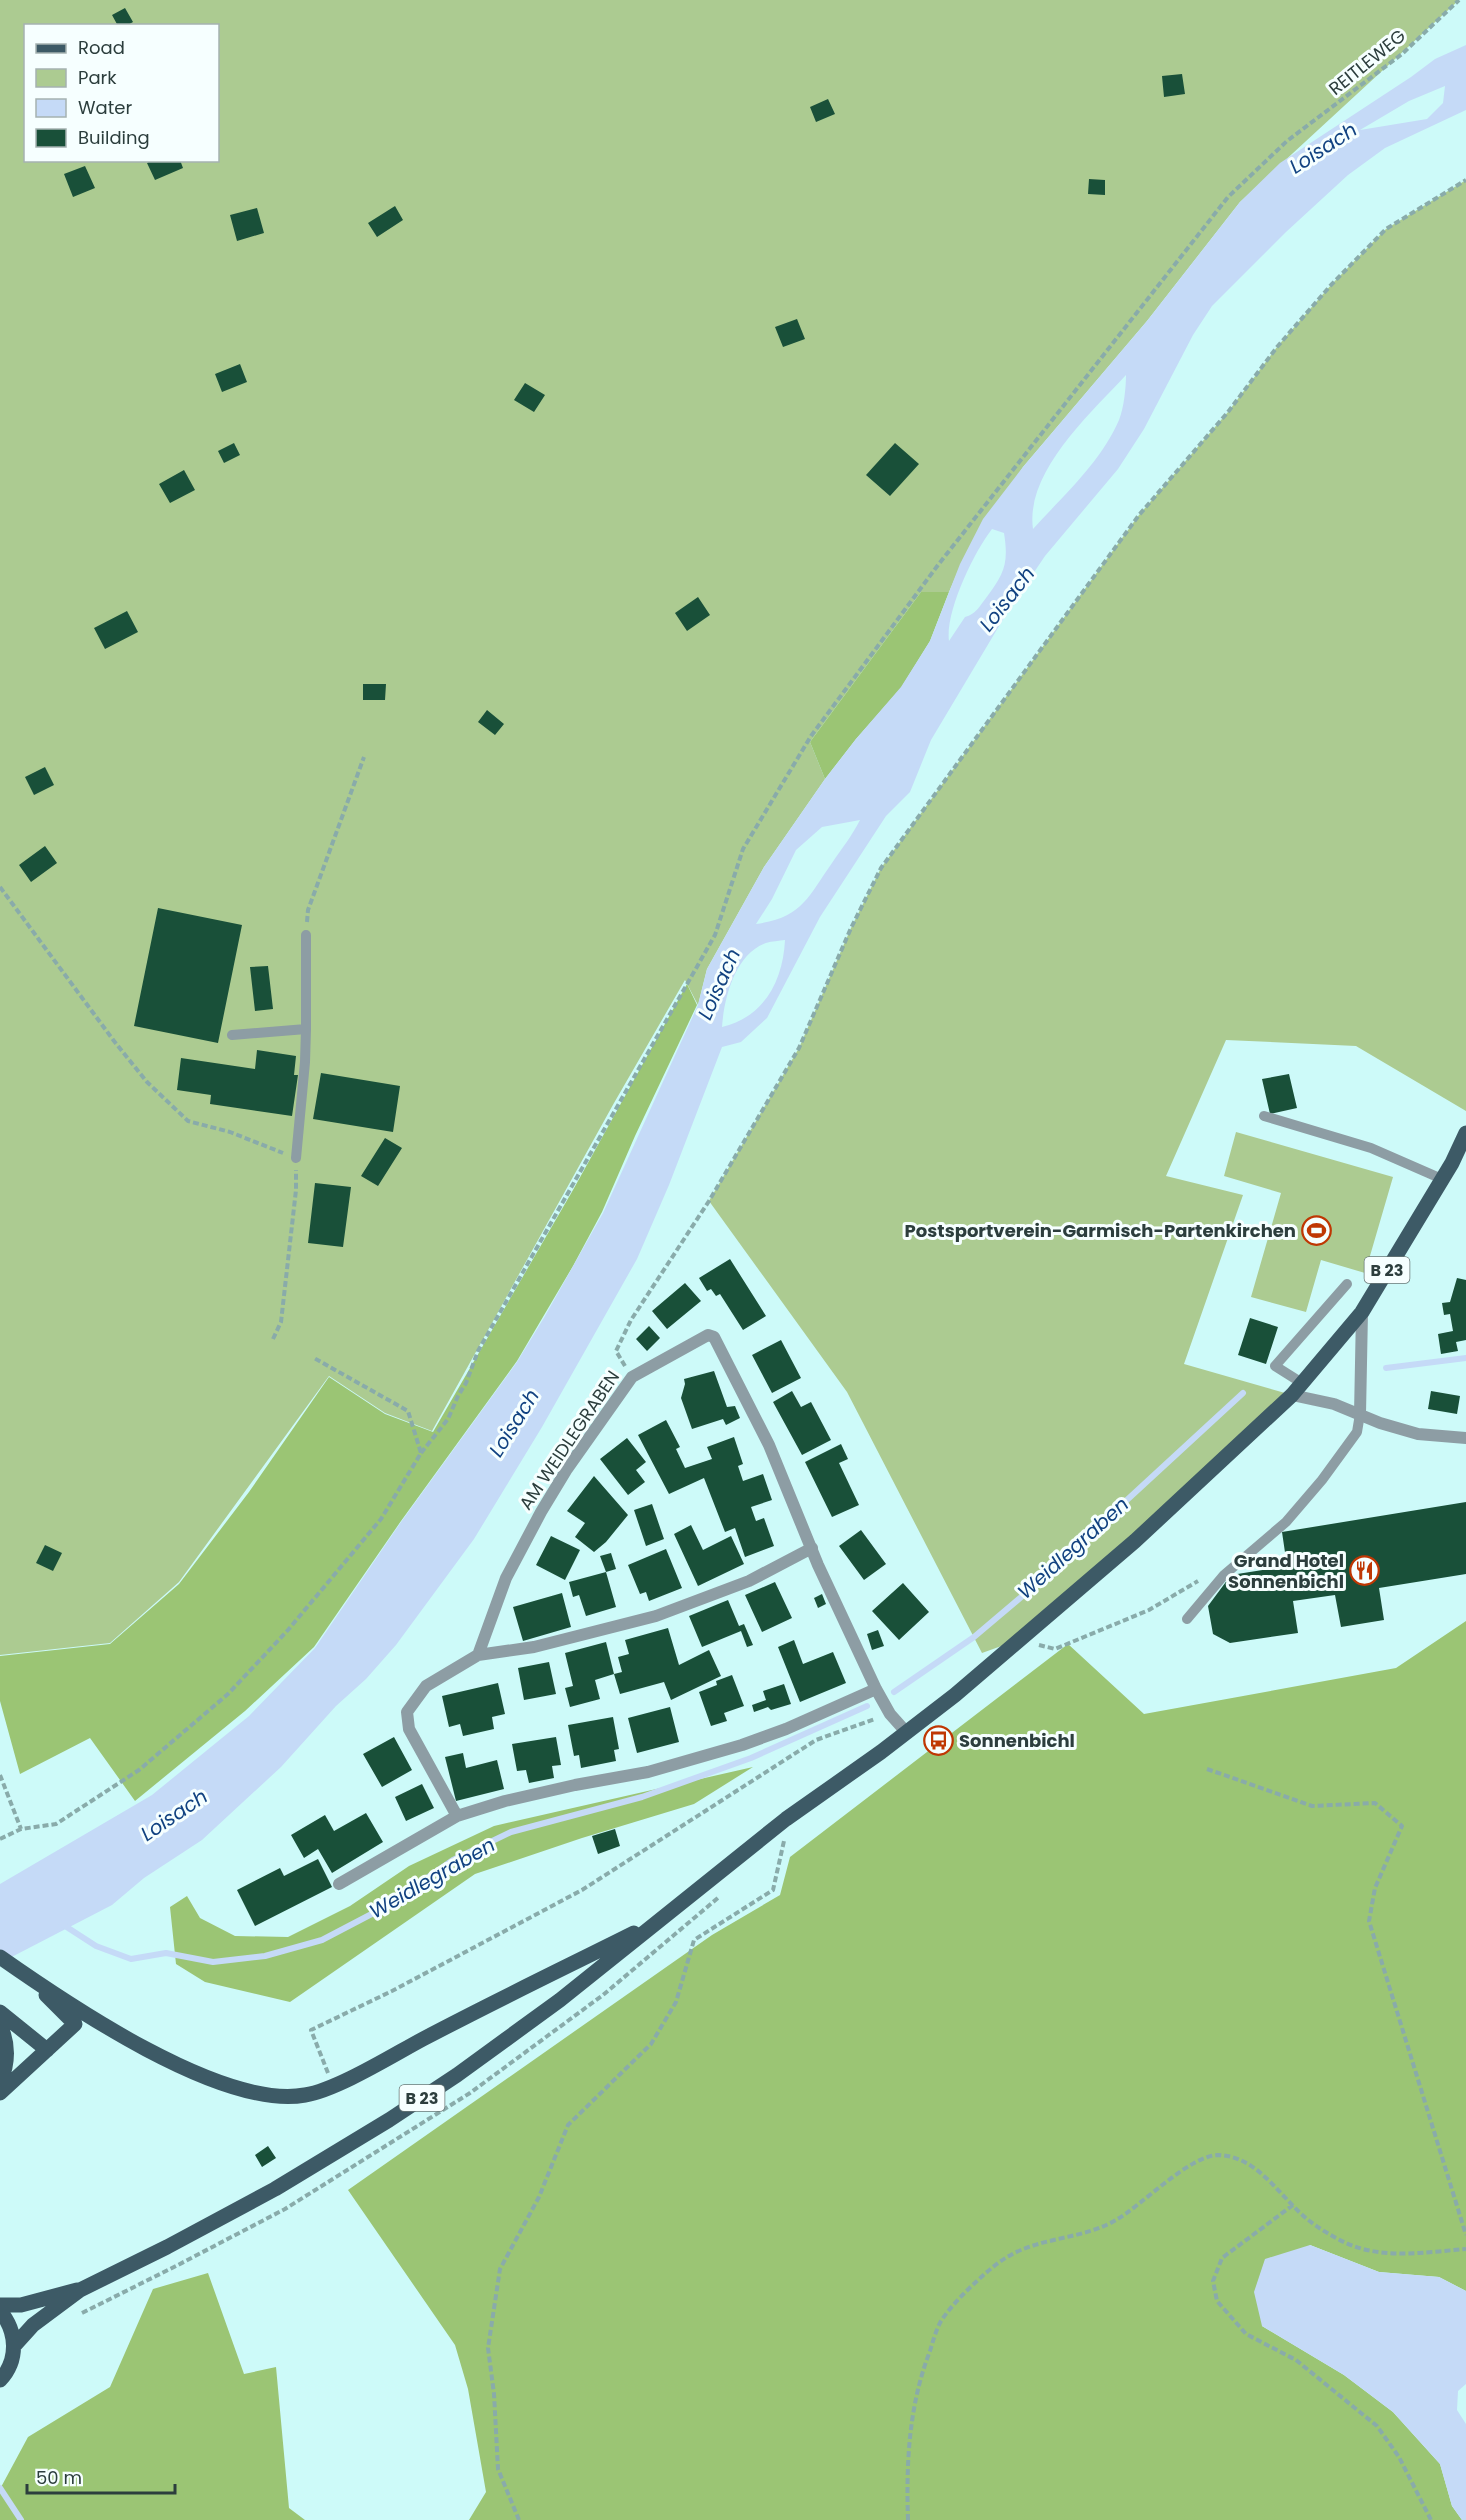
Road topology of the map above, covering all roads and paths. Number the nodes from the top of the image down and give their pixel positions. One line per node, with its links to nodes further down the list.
1 (1459, 0): 20 (path, REITLEWEG)
2 (1466, 180): 16 (path)
3 (364, 757): 5 (path)
4 (0, 887): 10 (path)
5 (306, 935): 6 (lane)
6 (306, 1029): 7 (lane); 10 (lane)
7 (232, 1035)
8 (1264, 1116): 11 (lane)
9 (1466, 1133): 11 (main road, B 23)
10 (296, 1158): 14 (path)
11 (1442, 1179): 13 (main road, B 23)
12 (1347, 1284): 17 (lane)
13 (1362, 1312): 17 (main road, B 23); 18 (street)
14 (273, 1339)
15 (314, 1358): 20 (path)
16 (632, 1377): 21 (street, AM WEIDLEGRABEN); 25 (street, AM WEIDLEGRABEN)
17 (1297, 1389): 18 (street); 24 (main road, B 23)
18 (1360, 1414): 19 (street); 23 (lane)
19 (1466, 1438)
20 (421, 1453): 33 (path, REITLEWEG)
21 (812, 1548): 25 (street); 26 (street, AM WEIDLEGRABEN)
22 (1208, 1575): 24 (path)
23 (1187, 1618)
24 (1021, 1639): 28 (main road, B 23)
25 (478, 1655): 31 (street)
26 (876, 1689): 27 (street, AM WEIDLEGRABEN); 31 (street)
27 (890, 1714): 28 (street, AM WEIDLEGRABEN); 43 (path)
28 (907, 1733): 32 (main road, B 23)
29 (1207, 1768): 46 (path)
30 (0, 1775): 33 (path)
31 (457, 1816): 35 (street)
32 (786, 1820): 36 (main road, B 23); 53 (path)
33 (21, 1828): 34 (path)
34 (0, 1839)
35 (339, 1884)
36 (658, 1922): 43 (main road, B 23); 48 (main road, B 23)
37 (0, 1956): 38 (main road, B 23)
38 (17, 1969): 41 (main road, B 23); 43 (main road, B 23)
39 (0, 2012): 41 (main road)
40 (0, 2025): 42 (main road)
41 (47, 2050): 44 (main road)
42 (0, 2083)
43 (332, 2085)
44 (0, 2093)
45 (1293, 2205): 47 (path); 54 (path); 55 (path)
46 (1466, 2235)
47 (1466, 2249)
48 (80, 2290): 49 (main road, B 23); 51 (main road, B 23)
49 (0, 2305)
50 (0, 2311): 51 (main road)
51 (14, 2346): 52 (main road)
52 (0, 2380)
53 (519, 2520)
54 (908, 2520)
55 (1431, 2520)

